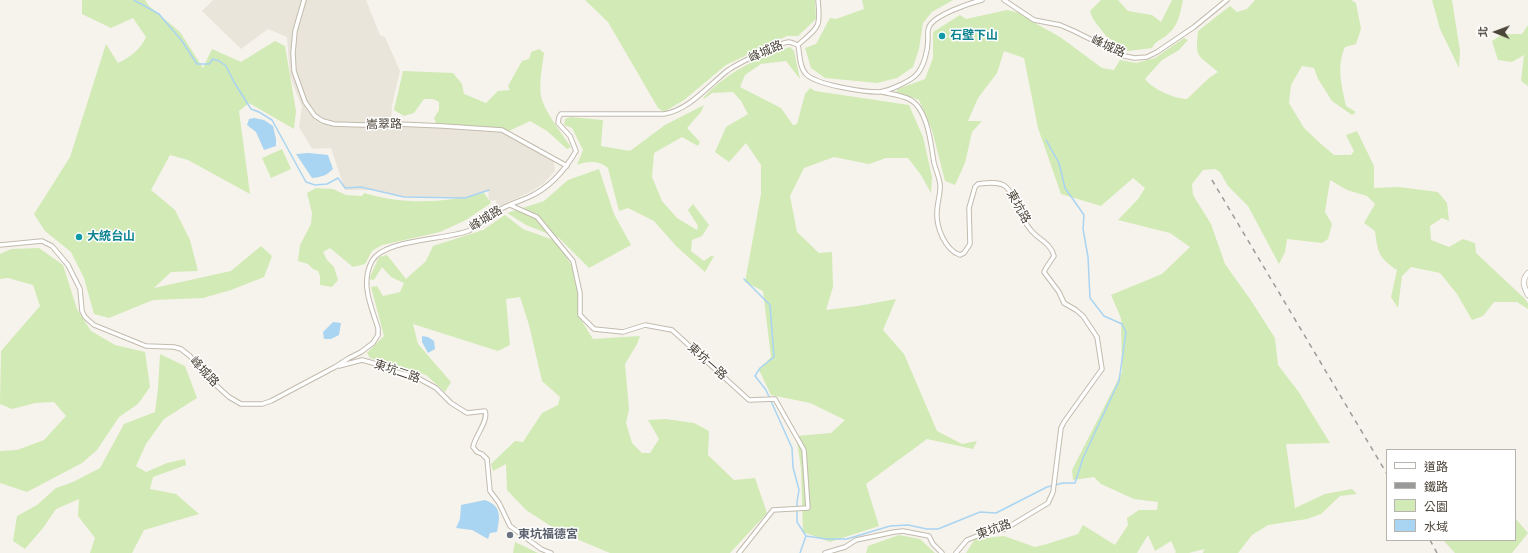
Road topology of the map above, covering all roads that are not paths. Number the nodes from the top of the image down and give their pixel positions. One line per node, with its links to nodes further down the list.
1 (304, 0): 8 (street, 嵩翠路)
2 (818, 0): 6 (street)
3 (982, 0): 7 (street, 峰城路)
4 (1004, 0): 5 (street, 峰城路)
5 (1227, 0)
6 (798, 45): 7 (street, 峰城路); 8 (street, 峰城路)
7 (879, 92): 18 (street, 東坑路)
8 (567, 166): 9 (street, 峰城路)
9 (510, 205): 13 (street, 峰城路); 15 (street, 東坑一路)
10 (0, 245): 13 (street, 峰城路)
11 (1528, 273): 12 (street)
12 (1528, 295)
13 (335, 367): 14 (street, 東坑二路)
14 (551, 553)
15 (739, 553)
16 (825, 553): 17 (street)
17 (942, 553)
18 (956, 553)

